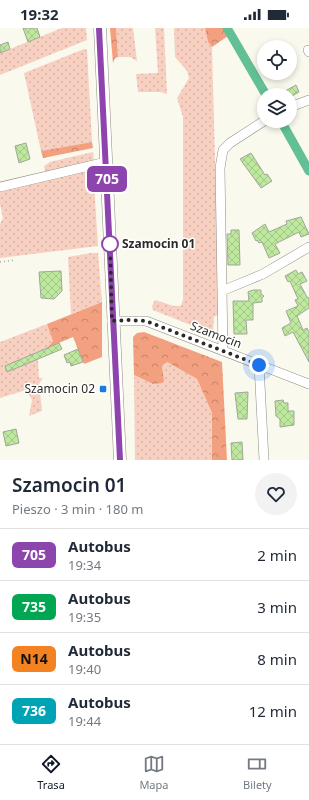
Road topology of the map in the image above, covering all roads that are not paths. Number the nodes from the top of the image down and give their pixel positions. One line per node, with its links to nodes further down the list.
1 (100, 28): 5 (main road)
2 (309, 100): 3 (street)
3 (297, 104)
4 (257, 126): 8 (street)
5 (106, 162): 6 (street); 9 (main road)
6 (0, 187)
7 (309, 247): 8 (street)
8 (222, 291): 10 (street)
9 (112, 321): 10 (street, Szamocin); 13 (main road)
10 (223, 351): 11 (street, Szamocin)
11 (259, 365): 12 (street, Szamocin); 14 (street)
12 (309, 384)
13 (120, 460)
14 (264, 460)

